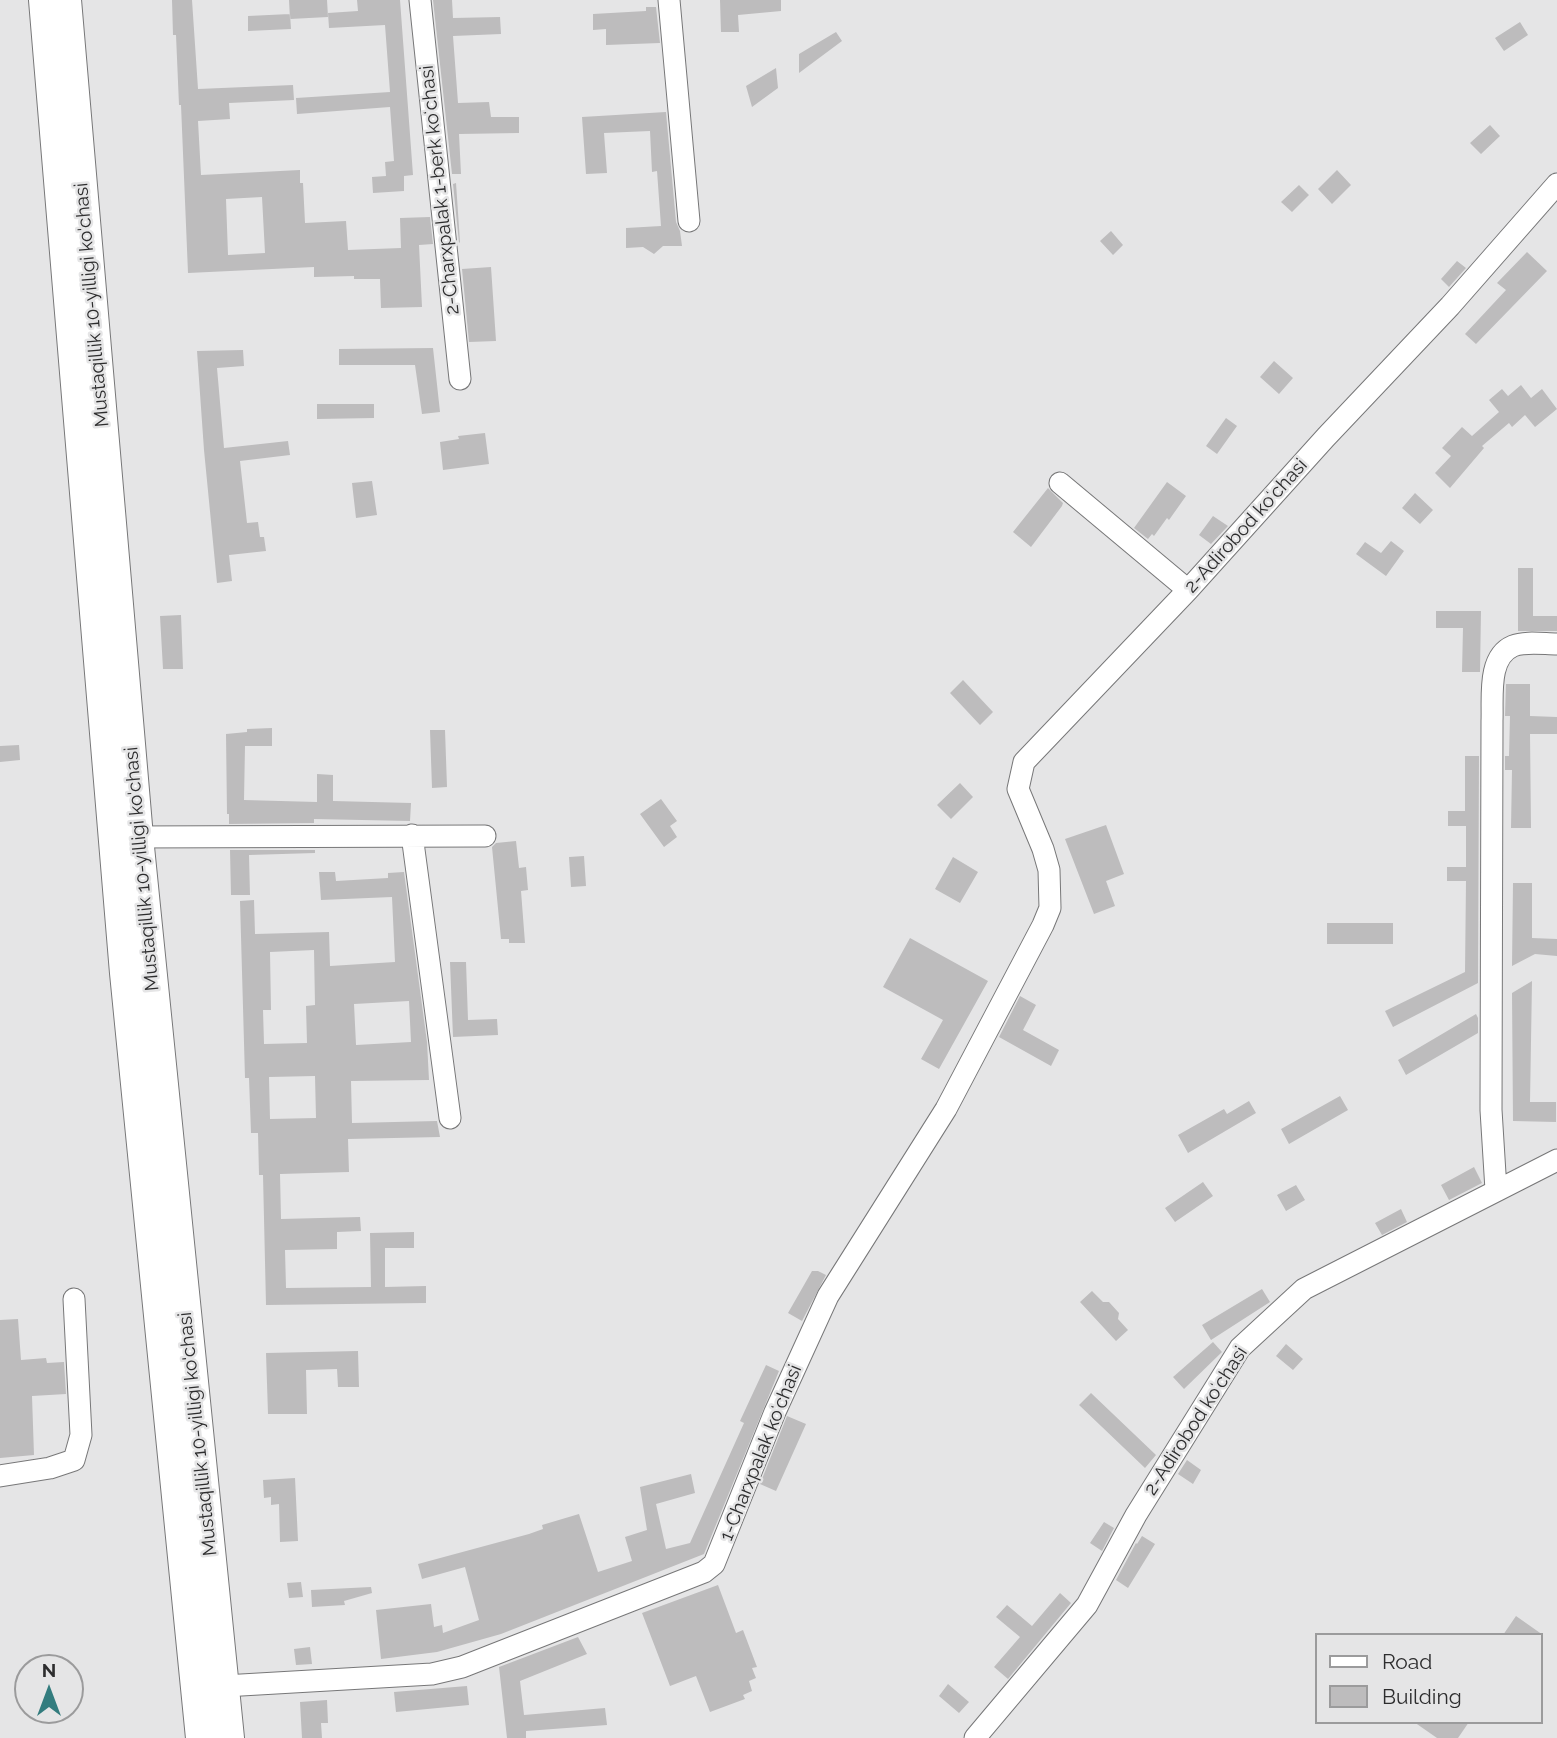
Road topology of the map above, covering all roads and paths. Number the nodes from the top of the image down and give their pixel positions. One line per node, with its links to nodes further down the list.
1 (44, 0): 13 (main road, Mustaqillik 10-yilligi ko'chasi)
2 (66, 0): 13 (main road, Mustaqillik 10-yilligi ko'chasi)
3 (420, 0): 7 (street, 2-Charxpalak 1-berk koʻchasi)
4 (669, 0): 6 (street)
5 (1557, 184): 9 (street, 2-Adirobod koʻchasi)
6 (689, 221)
7 (460, 379)
8 (1060, 483): 9 (street)
9 (1188, 590): 14 (street, 2-Adirobod koʻchasi)
10 (1557, 644): 17 (street)
11 (412, 835): 12 (street); 13 (street); 15 (street)
12 (485, 836)
13 (126, 837): 20 (main road, Mustaqillik 10-yilligi ko'chasi); 21 (main road, Mustaqillik 10-yilligi ko'chasi)
14 (1051, 894): 20 (street, 1-Charxpalak koʻchasi)
15 (450, 1118)
16 (1557, 1160): 17 (street, 2-Adirobod koʻchasi)
17 (1496, 1191): 23 (street, 2-Adirobod koʻchasi)
18 (74, 1299): 19 (street)
19 (0, 1476)
20 (224, 1686): 22 (main road, Mustaqillik 10-yilligi ko'chasi)
21 (201, 1738)
22 (229, 1738)
23 (975, 1738)

